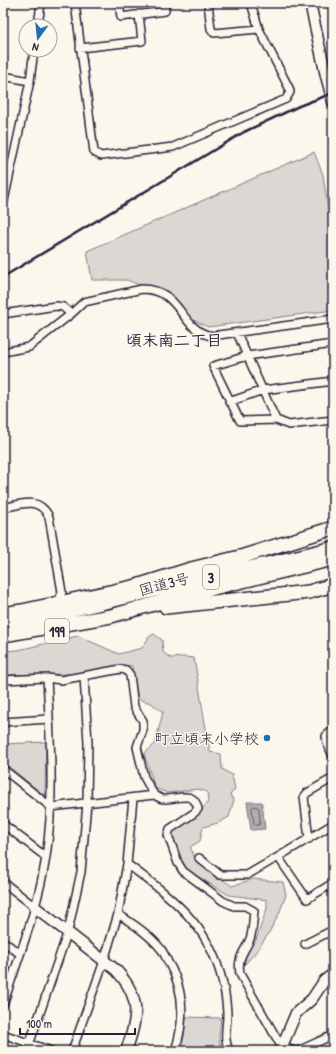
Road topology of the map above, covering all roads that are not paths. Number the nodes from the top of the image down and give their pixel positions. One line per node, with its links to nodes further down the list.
1 (40, 3): 9 (street)
2 (75, 3): 11 (street)
3 (119, 3): 8 (street)
4 (164, 3): 8 (street)
5 (208, 3): 10 (street)
6 (251, 3): 10 (street)
7 (310, 3): 15 (street)
8 (139, 14): 11 (street)
9 (39, 18)
10 (259, 29): 11 (street)
11 (80, 48)
12 (33, 58): 14 (street)
13 (3, 76): 14 (street)
14 (30, 81): 16 (street)
15 (333, 102)
16 (3, 205)
17 (3, 314): 18 (street)
18 (71, 314): 20 (street); 22 (street)
19 (333, 319): 20 (street)
20 (237, 333): 23 (street)
21 (333, 344): 23 (street)
22 (3, 352)
23 (248, 356): 25 (street); 26 (street)
24 (333, 381): 25 (street)
25 (263, 390): 26 (street); 27 (street)
26 (229, 402): 27 (street)
27 (276, 420): 28 (street)
28 (333, 420)
29 (3, 508): 36 (street)
30 (333, 528): 35 (highway)
31 (333, 548): 32 (highway, 国道3号 / 3)
32 (316, 558): 33 (highway, 国道3号 / 3); 39 (highway, 国道3号 / 3); 40 (highway, 国道3号 / 3)
33 (333, 559)
34 (333, 584): 39 (highway)
35 (137, 586): 36 (street); 38 (highway)
36 (62, 592): 37 (street)
37 (3, 610)
38 (3, 614)
39 (111, 616): 41 (highway, 国道3号 / 3); 42 (highway, 199)
40 (3, 623)
41 (3, 635)
42 (3, 644)
43 (84, 676): 44 (street); 52 (street); 54 (street)
44 (47, 678): 45 (street); 46 (street)
45 (3, 680)
46 (49, 720): 47 (street); 55 (street)
47 (3, 722)
48 (333, 730): 49 (street)
49 (333, 756)
50 (3, 769): 55 (street)
51 (333, 778): 58 (street)
52 (154, 795): 53 (street); 79 (street)
53 (133, 798): 54 (street); 62 (street)
54 (87, 803): 55 (street); 68 (street)
55 (51, 807): 59 (street)
56 (3, 824): 59 (street)
57 (333, 824): 58 (street)
58 (308, 839): 60 (street)
59 (46, 857): 65 (street)
60 (278, 857): 61 (street); 64 (street)
61 (199, 858)
62 (127, 864): 66 (street); 78 (street)
63 (3, 882): 65 (street)
64 (333, 883)
65 (35, 907): 68 (street); 71 (street)
66 (118, 914): 72 (street); 84 (street)
67 (333, 930): 70 (street)
68 (68, 931): 72 (street); 77 (street)
69 (3, 941): 71 (street)
70 (305, 944)
71 (20, 954): 74 (street)
72 (104, 961): 82 (street); 83 (street)
73 (333, 974): 79 (street)
74 (3, 1005)
75 (3, 1034): 77 (street)
76 (333, 1035): 87 (street)
77 (29, 1044): 80 (street); 81 (street)
78 (228, 1049): 85 (street)
79 (281, 1049): 86 (street)
80 (27, 1051)
81 (52, 1051)
82 (72, 1051)
83 (126, 1051)
84 (175, 1051)
85 (219, 1051)
86 (294, 1051)
87 (298, 1051)

